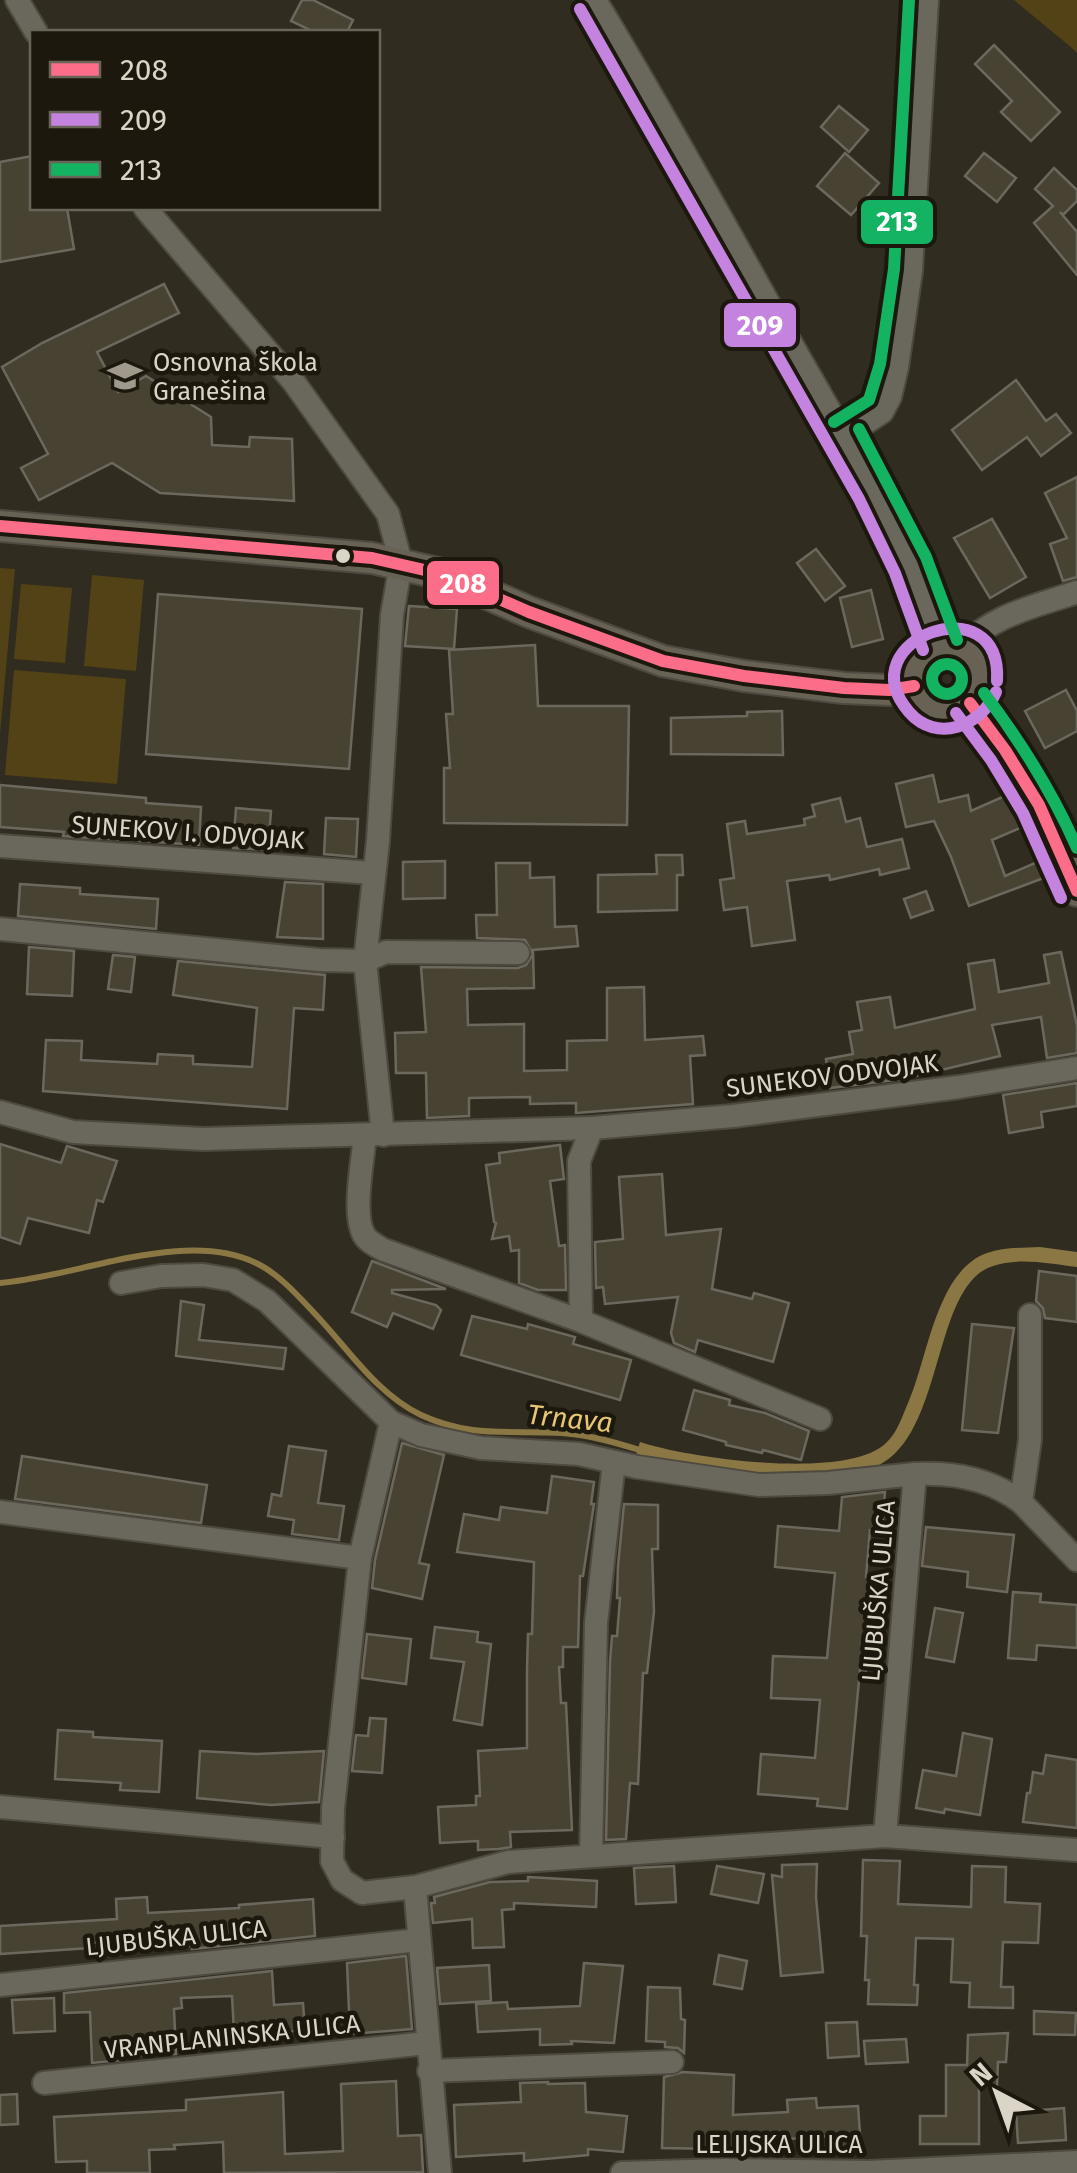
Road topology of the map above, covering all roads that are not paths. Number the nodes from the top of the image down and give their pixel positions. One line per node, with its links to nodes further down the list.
1 (16, 0): 4 (street)
2 (595, 0): 6 (street)
3 (927, 0): 6 (street)
4 (35, 30)
5 (147, 210): 8 (street)
6 (844, 437): 10 (street)
7 (0, 526): 8 (main road)
8 (401, 564): 11 (main road); 14 (street)
9 (1077, 592): 10 (street)
10 (951, 647): 11 (main road); 12 (main road)
11 (914, 686): 12 (main road)
12 (970, 703): 15 (main road)
13 (0, 846): 14 (street, SUNEKOV I. ODVOJAK)
14 (373, 873): 18 (street)
15 (1077, 890)
16 (0, 929): 18 (street)
17 (518, 953): 18 (street)
18 (365, 962): 22 (street)
19 (1077, 1068): 21 (street, SUNEKOV ODVOJAK)
20 (0, 1112): 22 (street)
21 (592, 1128): 22 (street, SUNEKOV ODVOJAK); 25 (street)
22 (374, 1135): 25 (street)
23 (121, 1283): 27 (street, LJUBUŠKA ULICA)
24 (1030, 1315): 30 (street)
25 (581, 1321): 26 (street)
26 (820, 1419)
27 (392, 1422): 28 (street, LJUBUŠKA ULICA); 32 (street)
28 (614, 1462): 29 (street, LJUBUŠKA ULICA); 38 (street)
29 (915, 1474): 30 (street); 35 (street, LJUBUŠKA ULICA)
30 (1021, 1502): 33 (street)
31 (0, 1512): 32 (street)
32 (360, 1558): 36 (street)
33 (1077, 1560)
34 (0, 1807): 36 (street)
35 (885, 1836): 37 (street); 38 (street)
36 (332, 1837): 39 (street)
37 (1077, 1850)
38 (592, 1856): 39 (street)
39 (415, 1887): 40 (street)
40 (419, 1940): 41 (street, LJUBUŠKA ULICA); 42 (street)
41 (0, 1985)
42 (427, 2043): 44 (street); 45 (street, VRANPLANINSKA ULICA)
43 (672, 2062): 44 (street)
44 (429, 2071): 49 (street)
45 (44, 2083)
46 (1077, 2162): 48 (street, LELIJSKA ULICA)
47 (725, 2171): 50 (street, LELIJSKA ULICA); 51 (street, LELIJSKA ULICA)
48 (936, 2172): 51 (street, LELIJSKA ULICA)
49 (440, 2173)
50 (622, 2173)
51 (869, 2173)

